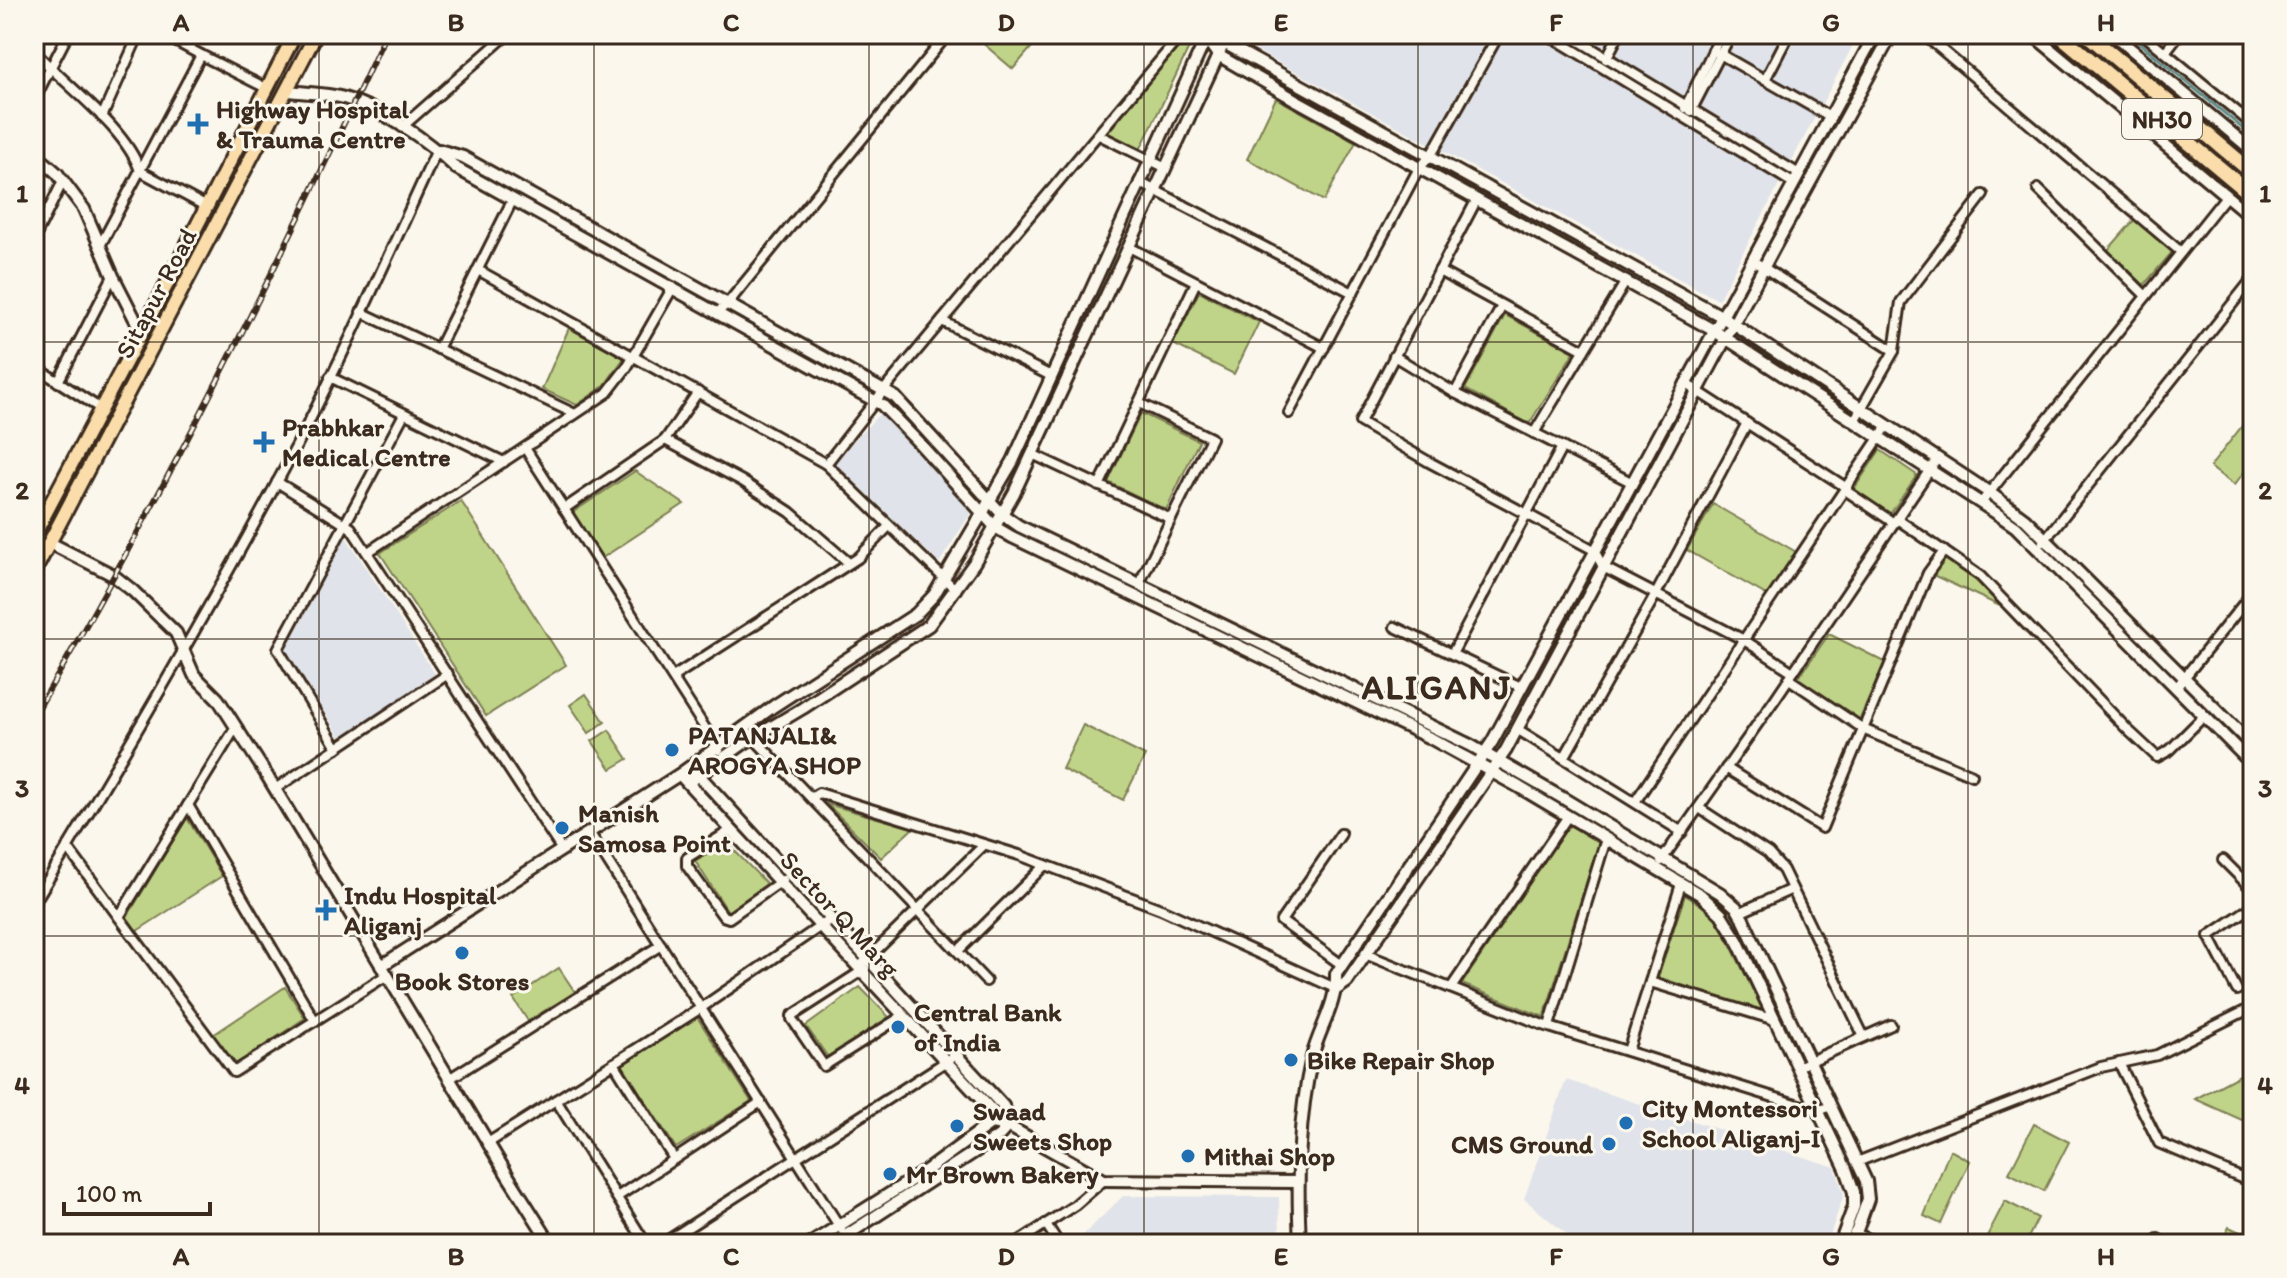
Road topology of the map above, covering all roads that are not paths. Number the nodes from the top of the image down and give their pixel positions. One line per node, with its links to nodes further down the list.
1 (68, 34): 34 (street)
2 (139, 34): 40 (street)
3 (162, 34): 30 (street)
4 (295, 34): 36 (main road, Sitapur Road)
5 (316, 34): 37 (main road, Sitapur Road)
6 (508, 34): 44 (street)
7 (948, 34): 82 (street)
8 (1182, 34): 45 (street)
9 (1499, 34): 49 (street)
10 (1547, 34): 33 (street)
11 (1568, 34): 32 (street)
12 (1619, 34): 32 (street)
13 (1721, 34): 28 (street)
14 (1731, 34): 28 (street)
15 (1789, 34): 35 (street)
16 (1875, 34): 42 (street)
17 (1892, 34): 72 (street)
18 (1923, 34): 70 (street)
19 (2032, 34): 61 (street)
20 (2087, 34): 54 (highway, NH30)
21 (2113, 34): 47 (street)
22 (2143, 34): 29 (street)
23 (2179, 34): 29 (street)
24 (1205, 35): 25 (street); 31 (street); 50 (street)
25 (1226, 38): 31 (street); 49 (street)
26 (2065, 39): 62 (highway, NH30)
27 (34, 51): 34 (street)
28 (1717, 52): 35 (street); 39 (street)
29 (2165, 52): 43 (street)
30 (201, 55): 36 (street); 53 (street)
31 (1218, 55): 51 (street); 52 (street)
32 (1607, 57): 33 (street); 39 (street)
33 (1602, 67): 41 (street)
34 (51, 70): 38 (street); 40 (street)
35 (1765, 80): 42 (street)
36 (268, 89): 65 (main road, Sitapur Road)
37 (288, 91): 44 (street); 146 (main road, Sitapur Road)
38 (34, 100)
39 (1689, 107): 41 (street); 55 (street)
40 (102, 117): 53 (street)
41 (1684, 117): 55 (street)
42 (1830, 117): 55 (street)
43 (2253, 125)
44 (402, 127): 46 (street)
45 (1099, 135): 50 (street); 87 (street)
46 (437, 150): 63 (street); 82 (street); 84 (street)
47 (2253, 151)
48 (34, 153): 56 (street)
49 (1430, 157): 52 (street); 86 (street)
50 (1149, 160): 51 (street); 57 (street)
51 (1166, 168): 59 (street)
52 (1419, 168): 64 (street); 80 (street)
53 (140, 171): 65 (street); 68 (street)
54 (2253, 173)
55 (1796, 178): 71 (street)
56 (63, 181): 67 (street); 68 (street)
57 (1139, 182): 59 (street); 99 (street)
58 (2038, 189): 81 (street)
59 (1155, 191): 69 (street); 80 (street)
60 (1983, 195): 95 (street)
61 (2226, 196): 66 (street); 70 (street)
62 (2253, 196)
63 (513, 199): 73 (street); 79 (street)
64 (1477, 199): 74 (street); 77 (street)
65 (207, 207): 89 (main road, Sitapur Road)
66 (2253, 218)
67 (34, 239)
68 (100, 246): 75 (street)
69 (1129, 247): 78 (street); 122 (street)
70 (2181, 252): 81 (street)
71 (1752, 260): 72 (street); 86 (street)
72 (1764, 267): 88 (street); 95 (street)
73 (478, 270): 93 (street); 96 (street)
74 (1439, 271): 83 (street); 97 (street)
75 (113, 276): 89 (street); 101 (street)
76 (2253, 278): 145 (street)
77 (1626, 281): 90 (street); 94 (street)
78 (1196, 282): 92 (street); 108 (street)
79 (673, 287): 85 (street); 96 (street)
80 (1353, 293): 92 (street)
81 (2146, 296): 131 (street)
82 (728, 303): 85 (street); 103 (street)
83 (1502, 306): 94 (street); 106 (street)
84 (361, 312): 93 (street); 100 (street)
85 (718, 312): 107 (street)
86 (1721, 316): 88 (street); 90 (street)
87 (942, 321): 99 (street); 103 (street)
88 (1733, 324): 91 (street); 110 (street)
89 (143, 330): 109 (main road, Sitapur Road)
90 (1713, 330): 91 (street); 102 (street)
91 (1726, 338): 104 (street); 114 (street)
92 (1324, 348): 111 (street)
93 (438, 349): 113 (street)
94 (1584, 350): 117 (street)
95 (1894, 351): 110 (street)
96 (634, 355): 105 (street); 113 (street)
97 (1394, 356): 106 (street); 138 (street)
98 (34, 366): 101 (street)
99 (1051, 376): 132 (street)
100 (330, 377): 112 (street); 127 (street)
101 (58, 382): 109 (street)
102 (1685, 383): 104 (street); 128 (street)
103 (884, 390): 107 (street); 132 (street)
104 (1697, 391): 115 (street); 152 (street)
105 (698, 392): 119 (street); 125 (street)
106 (1455, 393): 117 (street)
107 (875, 401): 125 (street); 136 (street)
108 (1139, 403): 129 (street); 139 (street)
109 (101, 409): 135 (main road, Sitapur Road)
110 (1860, 409): 114 (street); 116 (street)
111 (1289, 413)
112 (404, 414): 124 (street); 141 (street)
113 (575, 414): 121 (street)
114 (1854, 421): 118 (street)
115 (1747, 423): 130 (street); 158 (street)
116 (1887, 426): 118 (street); 123 (street)
117 (1534, 433): 120 (street)
118 (1879, 437): 126 (street); 130 (street)
119 (665, 440): 134 (street); 151 (street)
120 (1562, 447): 128 (street); 138 (street)
121 (525, 448): 124 (street); 134 (street)
122 (1032, 454): 129 (street); 137 (street)
123 (1937, 459): 126 (street); 131 (street)
124 (504, 462): 150 (street)
125 (826, 464): 142 (street)
126 (1930, 470): 133 (street); 140 (street)
127 (277, 482): 141 (street); 161 (street)
128 (1631, 482): 148 (street)
129 (1099, 486): 139 (street)
130 (1846, 489): 140 (street); 160 (street)
131 (1990, 493): 133 (street); 145 (street)
132 (990, 501): 136 (street); 137 (street)
133 (1981, 503): 147 (street)
134 (564, 509): 166 (street)
135 (40, 511): 144 (main road, Sitapur Road)
136 (982, 513): 143 (street); 154 (street)
137 (1002, 514): 143 (street); 155 (street)
138 (1527, 514): 148 (street); 162 (street)
139 (1171, 519): 155 (street)
140 (1895, 521): 149 (street); 165 (street)
141 (345, 524): 150 (street); 177 (street)
142 (889, 526): 151 (street); 154 (street)
143 (995, 527): 156 (street); 163 (street)
144 (34, 535)
145 (2045, 539): 147 (street); 167 (street)
146 (50, 543): 153 (main road, Sitapur Road); 161 (street)
147 (2037, 549): 169 (street)
148 (1594, 550): 152 (street); 168 (street)
149 (1944, 551): 170 (street); 174 (street)
150 (368, 552): 164 (street)
151 (849, 563): 166 (street)
152 (1603, 567): 158 (street); 173 (street)
153 (34, 572)
154 (944, 579): 156 (street); 172 (street)
155 (1139, 584): 163 (street)
156 (956, 590): 175 (street)
157 (2253, 592): 167 (street)
158 (1656, 594): 160 (street); 180 (street)
159 (1395, 627): 162 (street)
160 (1744, 640): 165 (street); 191 (street)
161 (184, 652): 171 (street); 201 (street)
162 (1452, 654): 168 (street)
163 (1298, 668): 179 (street); 182 (street)
164 (448, 674): 177 (street); 202 (street)
165 (1791, 676): 174 (street); 184 (street)
166 (673, 677): 178 (street)
167 (2185, 678): 169 (street); 176 (street)
168 (1521, 687): 179 (street)
169 (2176, 688): 170 (street)
170 (2204, 716): 183 (street)
171 (236, 727): 189 (street); 192 (street)
172 (744, 728): 175 (street); 178 (street)
173 (1517, 729): 180 (street); 181 (street)
174 (1865, 730): 184 (street); 187 (street)
175 (753, 738): 178 (street); 190 (street)
176 (2253, 746)
177 (337, 748): 189 (street)
178 (720, 752): 185 (street)
179 (1484, 753): 181 (street); 182 (street)
180 (1564, 758): 191 (street)
181 (1498, 761): 186 (street); 203 (street)
182 (1477, 764): 186 (street); 223 (street)
183 (2253, 765)
184 (1726, 768): 193 (street)
185 (695, 771): 188 (street); 207 (street)
186 (1491, 772): 194 (street); 221 (street)
187 (1972, 775)
188 (684, 779): 195 (street, Sector Q Marg); 196 (street)
189 (275, 789): 224 (street)
190 (811, 798): 200 (street); 214 (street)
191 (1635, 802): 197 (street)
192 (188, 805): 216 (street); 234 (street)
193 (1699, 808): 197 (street); 210 (street)
194 (1568, 816): 199 (street); 227 (street)
195 (731, 830): 208 (street, Sector Q Marg); 208 (street)
196 (589, 832): 202 (street); 219 (street)
197 (1682, 832): 203 (street)
198 (1341, 834): 223 (street)
199 (1606, 839): 206 (street); 236 (street)
200 (984, 845): 205 (street); 214 (street)
201 (67, 847): 212 (street); 216 (street)
202 (562, 850): 224 (street)
203 (1663, 858): 206 (street); 215 (street)
204 (2223, 860): 211 (street)
205 (1045, 865): 220 (street); 228 (street)
206 (1656, 869): 209 (street)
207 (790, 874): 208 (street); 217 (street)
208 (780, 882): 218 (street, Sector Q Marg)
209 (1681, 884): 226 (street); 233 (street)
210 (1792, 889): 215 (street); 237 (street)
211 (2253, 890)
212 (34, 903)
213 (2253, 906): 229 (street)
214 (918, 909): 220 (street); 222 (street)
215 (1739, 913): 240 (street)
216 (119, 917): 234 (street)
217 (831, 919): 218 (street); 222 (street)
218 (821, 926): 222 (street, Sector Q Marg); 231 (street)
219 (661, 945): 231 (street); 244 (street)
220 (958, 951): 225 (street)
221 (1365, 954): 227 (street); 228 (street)
222 (865, 965): 232 (street, Sector Q Marg); 232 (street); 239 (street)
223 (1342, 965): 228 (street)
224 (384, 970): 234 (street); 244 (street)
225 (986, 981)
226 (1650, 982): 233 (street); 238 (street)
227 (1451, 988): 236 (street)
228 (1337, 989): 256 (street)
229 (2237, 990)
230 (2253, 1007): 242 (street)
231 (701, 1008): 241 (street); 246 (street)
232 (904, 1015): 239 (street, Sector Q Marg)
233 (1775, 1020): 243 (street)
234 (315, 1021)
235 (1891, 1025): 237 (street)
236 (1549, 1026): 238 (street)
237 (1864, 1037): 240 (street)
238 (1628, 1051): 248 (street)
239 (951, 1058): 249 (street, Sector Q Marg); 250 (street); 252 (street)
240 (1810, 1062): 243 (street); 247 (street)
241 (614, 1063): 245 (street); 253 (street)
242 (2119, 1063): 254 (street); 257 (street)
243 (1797, 1067): 248 (street)
244 (449, 1079): 251 (street)
245 (556, 1100): 251 (street); 258 (street)
246 (761, 1102): 252 (street); 253 (street)
247 (1831, 1106): 248 (street); 254 (street)
248 (1818, 1111): 262 (street)
249 (991, 1123): 250 (street); 259 (street)
250 (1008, 1126): 255 (street); 261 (street)
251 (488, 1143): 263 (street)
252 (796, 1158): 259 (street); 265 (street)
253 (674, 1159): 258 (street)
254 (1857, 1162): 262 (street)
255 (1104, 1180): 256 (street); 260 (street)
256 (1297, 1182): 270 (street)
257 (2253, 1183)
258 (617, 1197): 264 (street)
259 (838, 1224): 261 (street); 266 (street)
260 (1046, 1224): 268 (street); 269 (street)
261 (846, 1236): 267 (street)
262 (1851, 1236): 271 (street); 272 (street)
263 (551, 1244)
264 (646, 1244)
265 (662, 1244)
266 (810, 1244)
267 (833, 1244)
268 (1015, 1244)
269 (1059, 1244)
270 (1300, 1244)
271 (1840, 1244)
272 (1882, 1244)

